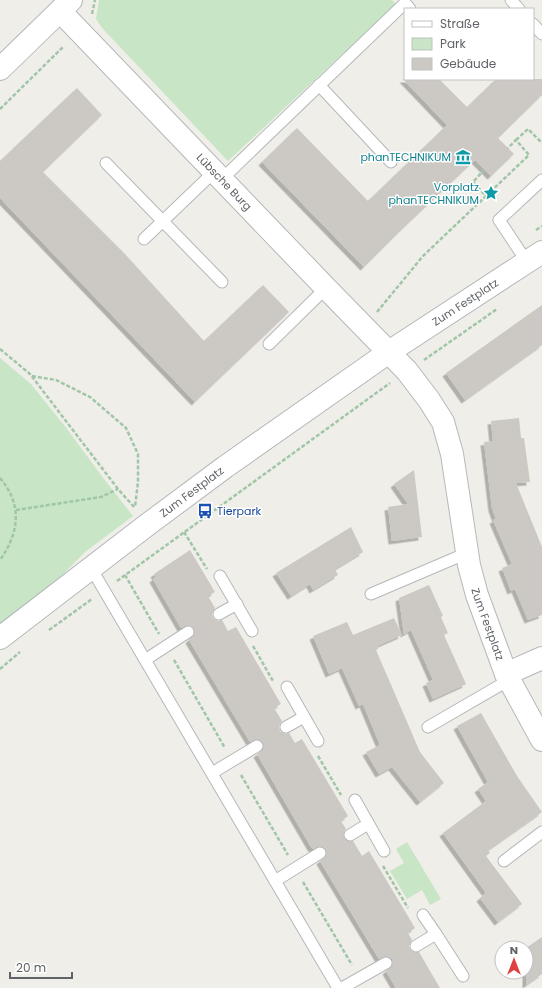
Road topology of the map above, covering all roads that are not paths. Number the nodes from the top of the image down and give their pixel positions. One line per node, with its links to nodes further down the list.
1 (511, 0): 4 (lane)
2 (406, 4): 8 (lane)
3 (65, 6): 7 (street, Lübsche Burg); 11 (street, Lübsche Burg)
4 (519, 8)
5 (534, 25): 6 (lane)
6 (542, 34)
7 (0, 68)
8 (319, 85): 9 (lane); 11 (lane)
9 (391, 162)
10 (106, 163): 13 (lane)
11 (218, 175): 13 (lane); 17 (street, Lübsche Burg)
12 (542, 180): 15 (lane)
13 (162, 221): 14 (lane); 16 (lane)
14 (144, 239)
15 (535, 257): 19 (street, Zum Festplatz)
16 (222, 282)
17 (326, 288): 18 (lane); 19 (street, Lübsche Burg)
18 (269, 344)
19 (389, 352): 20 (street, Zum Festplatz); 21 (street, Zum Festplatz)
20 (467, 553): 23 (lane); 31 (street, Zum Festplatz)
21 (91, 568): 28 (street, Zum Festplatz); 30 (lane)
22 (220, 576): 24 (lane)
23 (371, 594)
24 (237, 604): 25 (lane); 27 (lane)
25 (219, 614)
26 (188, 632): 30 (lane)
27 (251, 636)
28 (0, 638)
29 (542, 658): 31 (street)
30 (145, 660): 39 (lane)
31 (507, 677): 34 (lane); 36 (street, Zum Festplatz)
32 (287, 687): 33 (lane)
33 (304, 717): 35 (lane); 37 (lane)
34 (428, 727)
35 (286, 728)
36 (542, 740)
37 (318, 741)
38 (257, 746): 39 (lane)
39 (212, 773): 47 (lane)
40 (355, 800): 41 (lane)
41 (364, 826): 43 (lane); 45 (lane)
42 (542, 832): 46 (lane)
43 (350, 835)
44 (320, 852): 47 (lane)
45 (382, 856)
46 (504, 861)
47 (275, 881): 53 (lane)
48 (423, 915): 49 (lane)
49 (431, 937): 50 (lane); 52 (lane)
50 (416, 946)
51 (386, 963): 54 (lane)
52 (463, 976)
53 (338, 988)
54 (342, 988)

